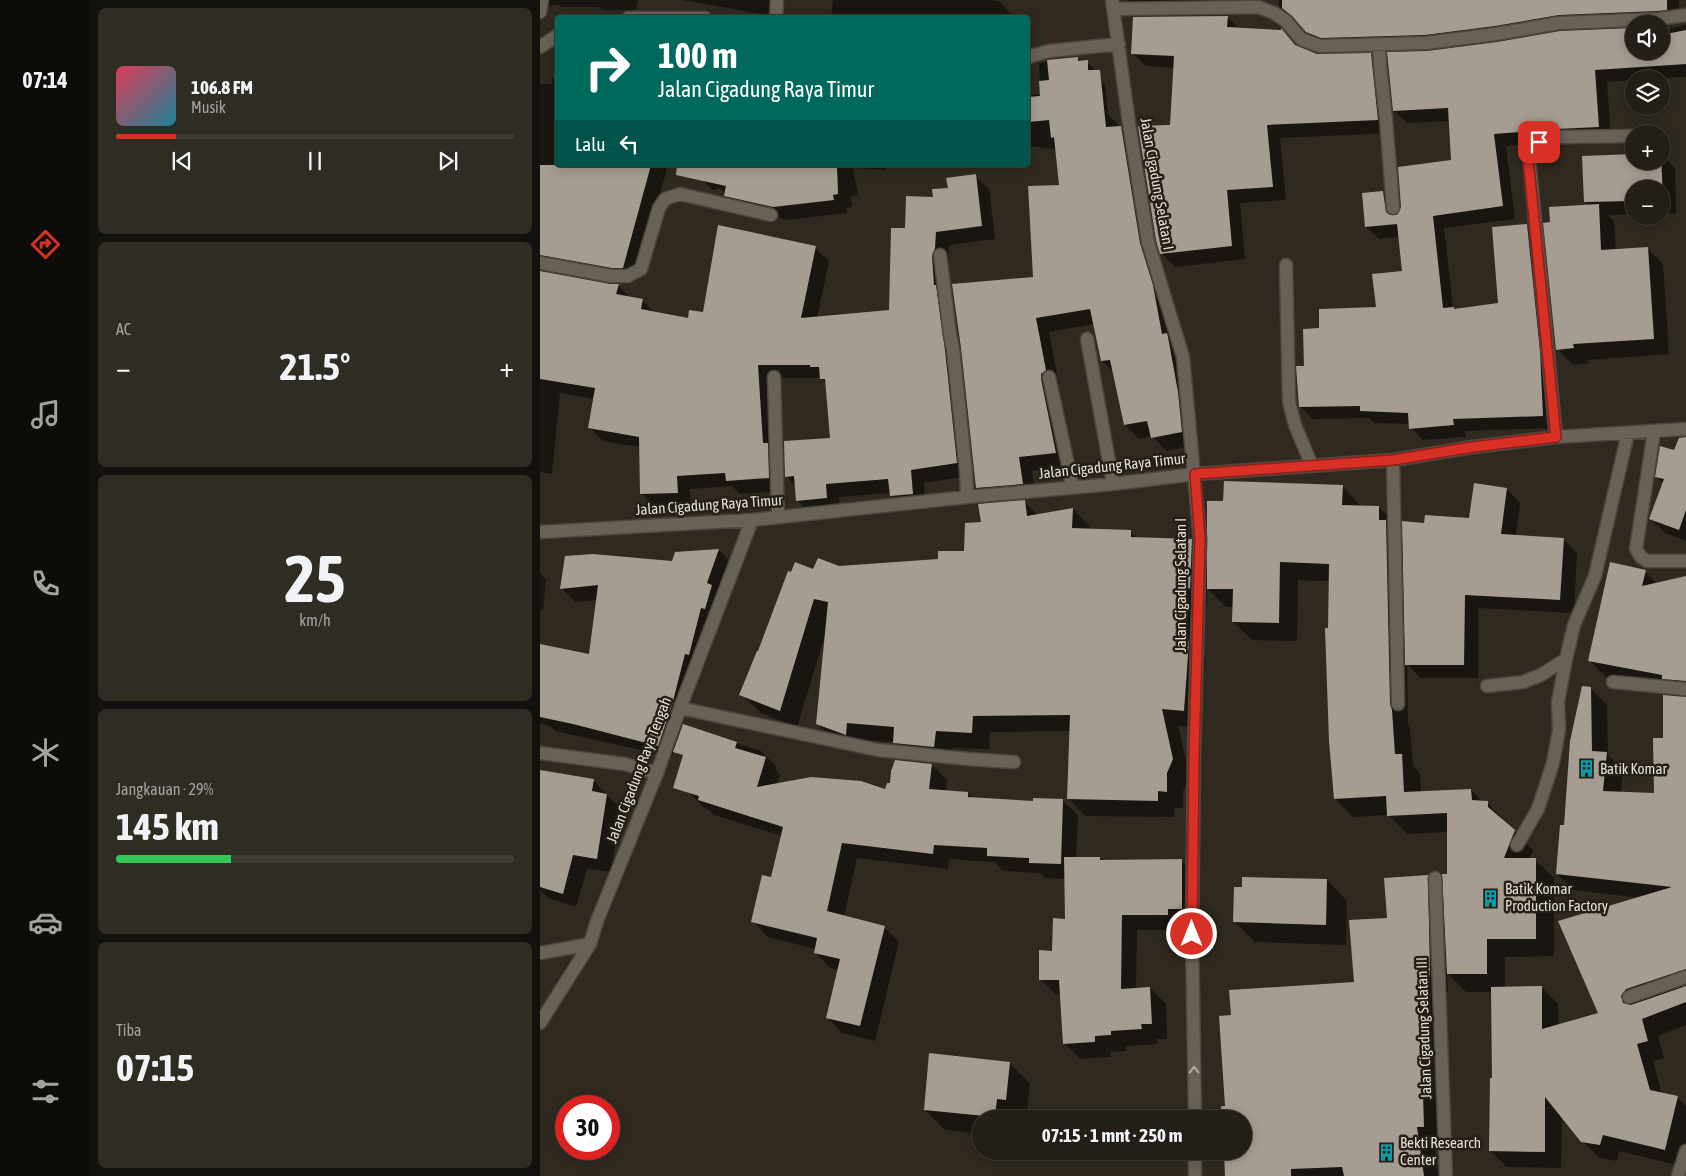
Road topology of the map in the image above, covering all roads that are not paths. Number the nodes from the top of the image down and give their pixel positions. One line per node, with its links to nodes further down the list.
1 (542, 0): 4 (street)
2 (777, 0): 5 (street)
3 (1113, 4): 8 (street, Jalan Cigadung Selatan I); 9 (street)
4 (540, 12)
5 (776, 15)
6 (1686, 15): 9 (street)
7 (555, 37): 10 (street)
8 (1119, 44): 11 (street); 27 (street, Jalan Cigadung Selatan I)
9 (1379, 45): 13 (street)
10 (540, 47)
11 (1030, 56)
12 (1625, 136): 24 (street)
13 (1393, 208)
14 (771, 215): 16 (street)
15 (940, 255): 30 (street)
16 (540, 263)
17 (1286, 265): 26 (street)
18 (1087, 339): 28 (street)
19 (774, 377): 31 (street)
20 (1049, 377): 29 (street)
21 (1686, 430): 22 (street, Jalan Cigadung Raya Timur)
22 (1654, 432): 23 (street, Jalan Cigadung Raya Timur); 34 (street)
23 (1628, 433): 24 (street, Jalan Cigadung Raya Timur); 35 (street)
24 (1556, 437): 25 (street, Jalan Cigadung Raya Timur)
25 (1393, 460): 26 (street, Jalan Cigadung Raya Timur); 39 (street)
26 (1312, 466): 27 (street, Jalan Cigadung Raya Timur)
27 (1195, 474): 28 (street, Jalan Cigadung Raya Timur); 51 (street, Jalan Cigadung Selatan I, one-way to 27)
28 (1113, 484): 29 (street, Jalan Cigadung Raya Timur)
29 (1072, 488): 30 (street, Jalan Cigadung Raya Timur)
30 (967, 497): 31 (street, Jalan Cigadung Raya Timur)
31 (778, 517): 32 (street, Jalan Cigadung Raya Timur)
32 (752, 520): 33 (street, Jalan Cigadung Raya Timur); 40 (street, Jalan Cigadung Raya Tengah)
33 (540, 532)
34 (1686, 561)
35 (1566, 659): 37 (street); 44 (street)
36 (1613, 682): 38 (street)
37 (1487, 686)
38 (1686, 690)
39 (1398, 704)
40 (680, 708): 42 (street); 43 (street, Jalan Cigadung Raya Tengah)
41 (540, 753): 43 (street)
42 (1014, 762)
43 (658, 773): 46 (street, Jalan Cigadung Raya Tengah)
44 (1517, 845)
45 (1435, 878): 55 (street, Jalan Cigadung Selatan III)
46 (590, 944): 47 (street); 50 (street, Jalan Cigadung Raya Tengah)
47 (540, 953)
48 (1686, 978): 49 (street)
49 (1629, 998)
50 (540, 1023)
51 (1195, 1110)
52 (1686, 1151): 56 (street)
53 (1195, 1160): 54 (street)
54 (1195, 1176)
55 (1446, 1176)
56 (1678, 1176)

